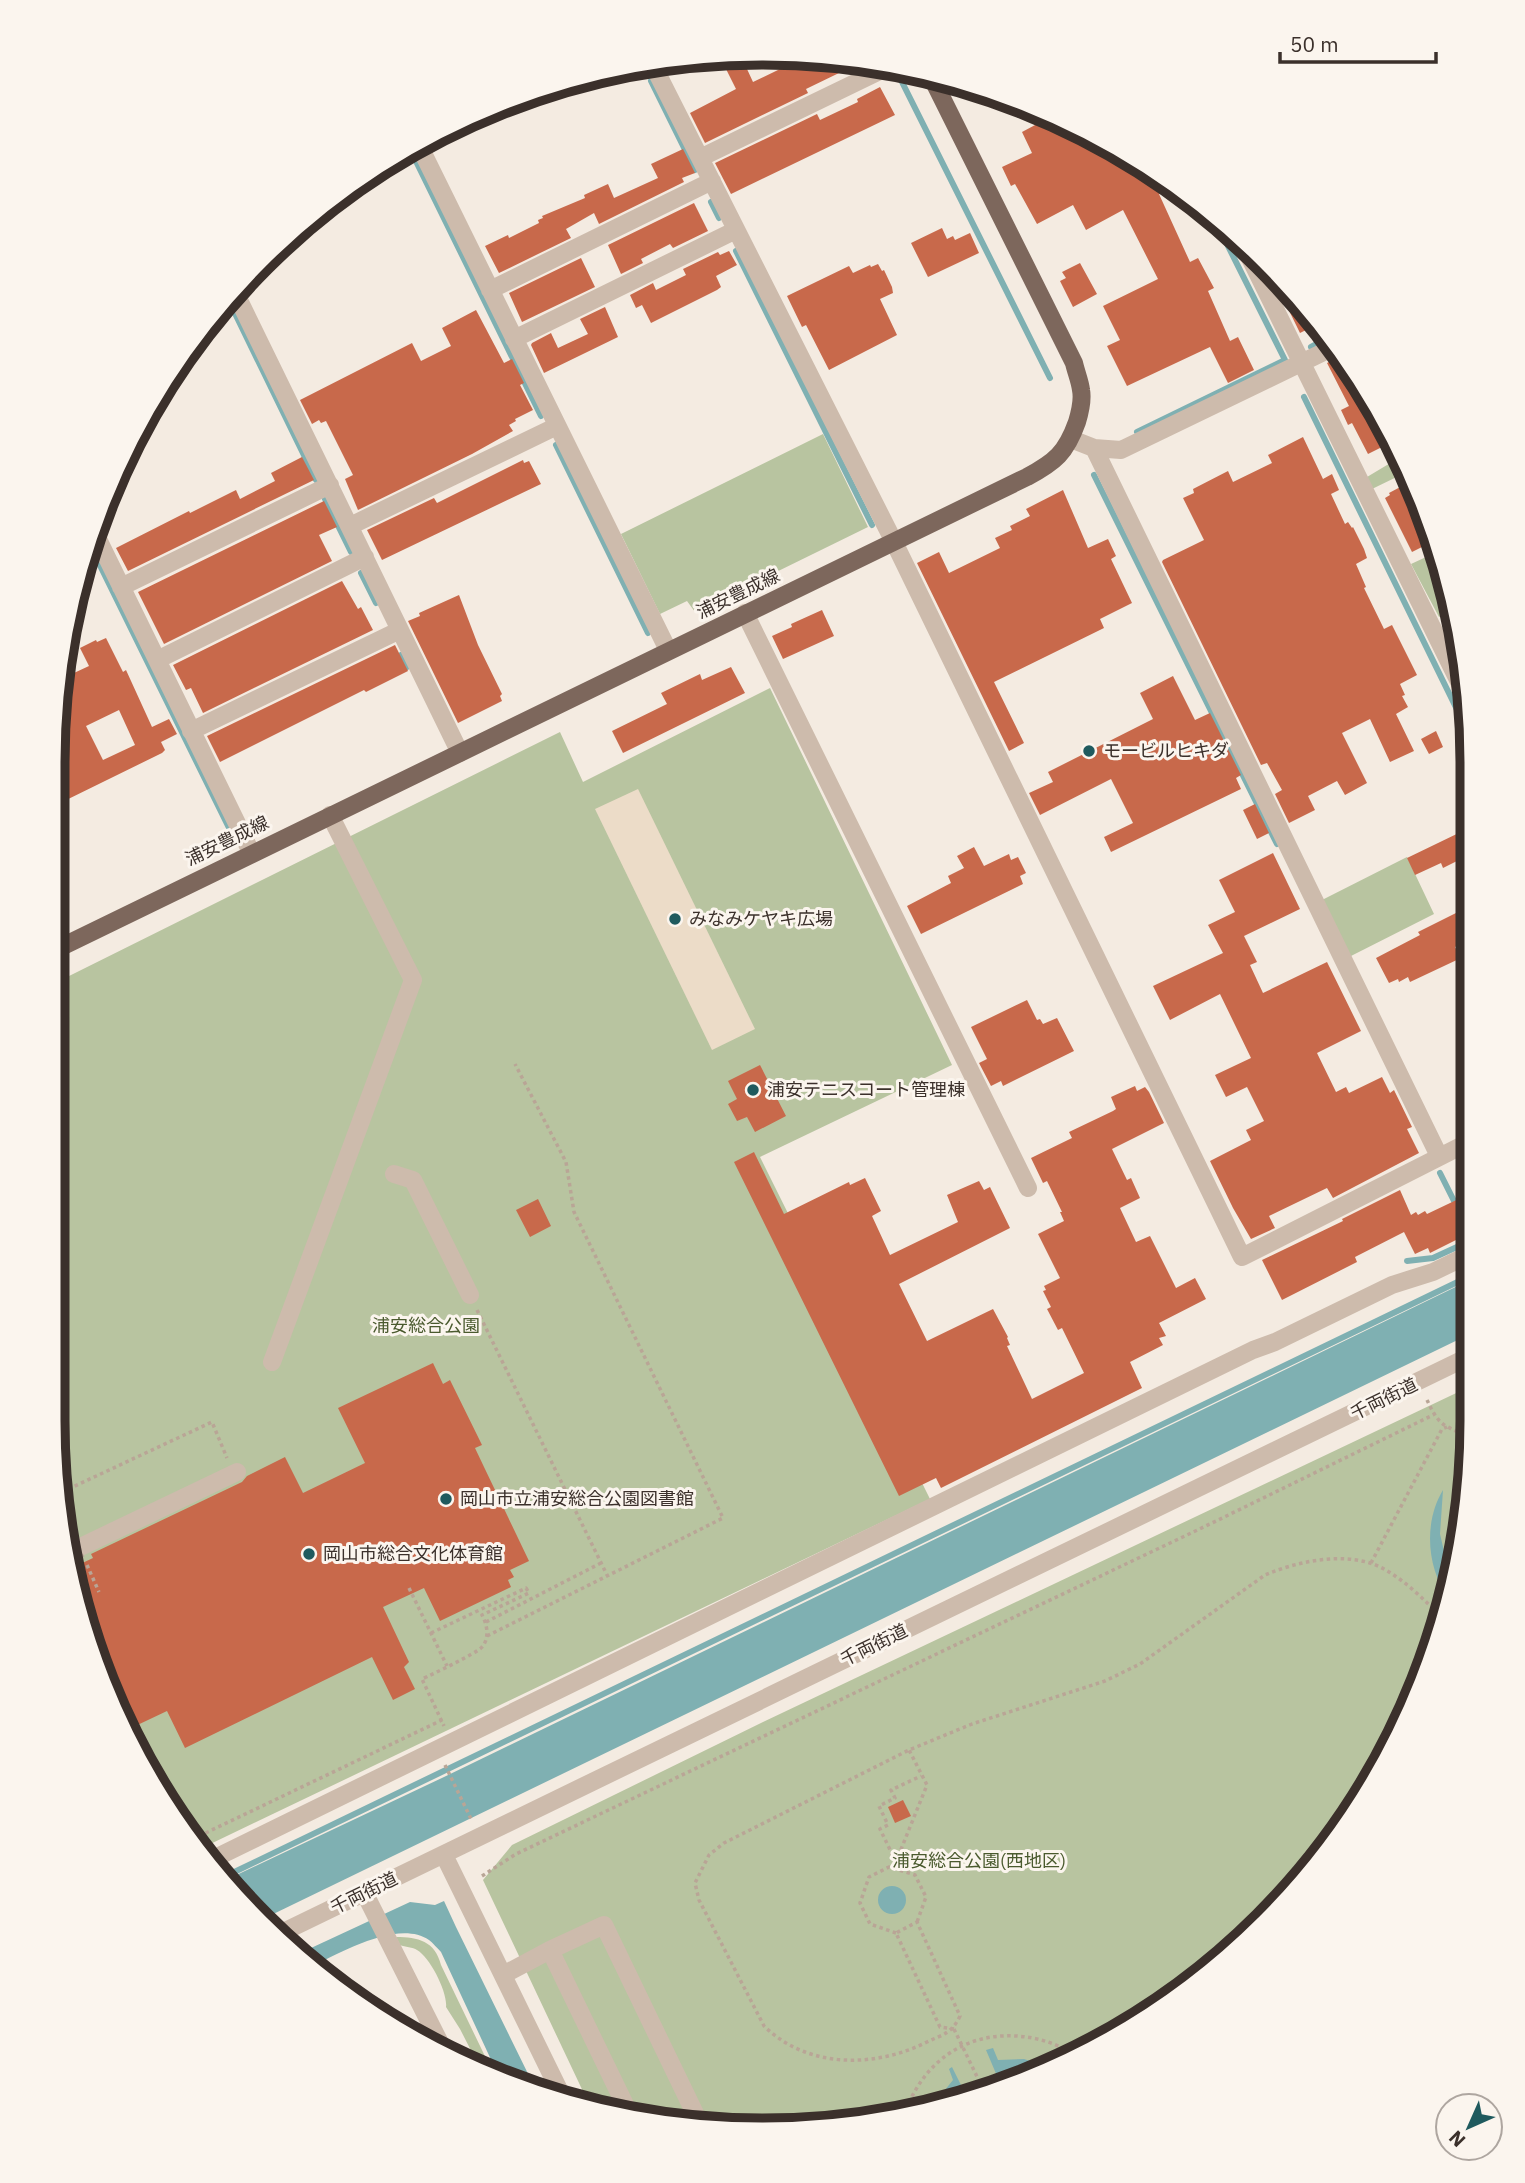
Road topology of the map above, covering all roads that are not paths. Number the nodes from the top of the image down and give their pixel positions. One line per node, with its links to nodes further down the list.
1 (657, 73): 5 (street)
2 (873, 74): 5 (street)
3 (937, 87): 15 (main road, 浦安豊成線)
4 (423, 153): 9 (street)
5 (700, 158): 6 (street)
6 (712, 181): 7 (street); 9 (street)
7 (736, 230): 11 (street); 19 (street)
8 (1255, 268): 13 (street)
9 (490, 290): 11 (street)
10 (239, 301): 17 (street)
11 (514, 339): 14 (street)
12 (1326, 351): 13 (street)
13 (1303, 363): 16 (street); 27 (street)
14 (557, 426): 18 (street); 25 (street)
15 (1071, 439): 16 (street); 19 (main road, 浦安豊成線)
16 (1094, 448): 34 (street)
17 (330, 485): 18 (street); 22 (street)
18 (350, 526): 21 (street)
19 (894, 542): 23 (main road, 浦安豊成線); 34 (street)
20 (100, 544): 22 (street)
21 (365, 557): 24 (street); 26 (street)
22 (121, 587): 26 (street)
23 (745, 613): 25 (main road, 浦安豊成線); 36 (street)
24 (400, 630): 28 (street); 29 (street)
25 (668, 650): 29 (main road, 浦安豊成線)
26 (157, 660): 28 (street)
27 (1454, 674)
28 (191, 731): 31 (street)
29 (460, 753): 30 (main road, 浦安豊成線)
30 (330, 815): 31 (main road, 浦安豊成線); 40 (street)
31 (251, 852): 32 (main road, 浦安豊成線)
32 (65, 945)
33 (1460, 1146): 34 (street)
34 (1439, 1156)
35 (394, 1174): 38 (street)
36 (1028, 1188)
37 (1460, 1259): 44 (street)
38 (470, 1295)
39 (1460, 1361): 43 (street, 千両街道)
40 (272, 1362)
41 (232, 1465): 42 (street)
42 (77, 1548)
43 (444, 1855): 45 (street, 千両街道); 48 (street)
44 (218, 1856)
45 (364, 1892): 46 (street, 千両街道); 49 (street)
46 (286, 1930)
47 (550, 1950): 48 (street); 51 (street); 52 (street)
48 (503, 1975): 50 (street)
49 (437, 2037)
50 (557, 2087)
51 (625, 2105)
52 (696, 2115)

